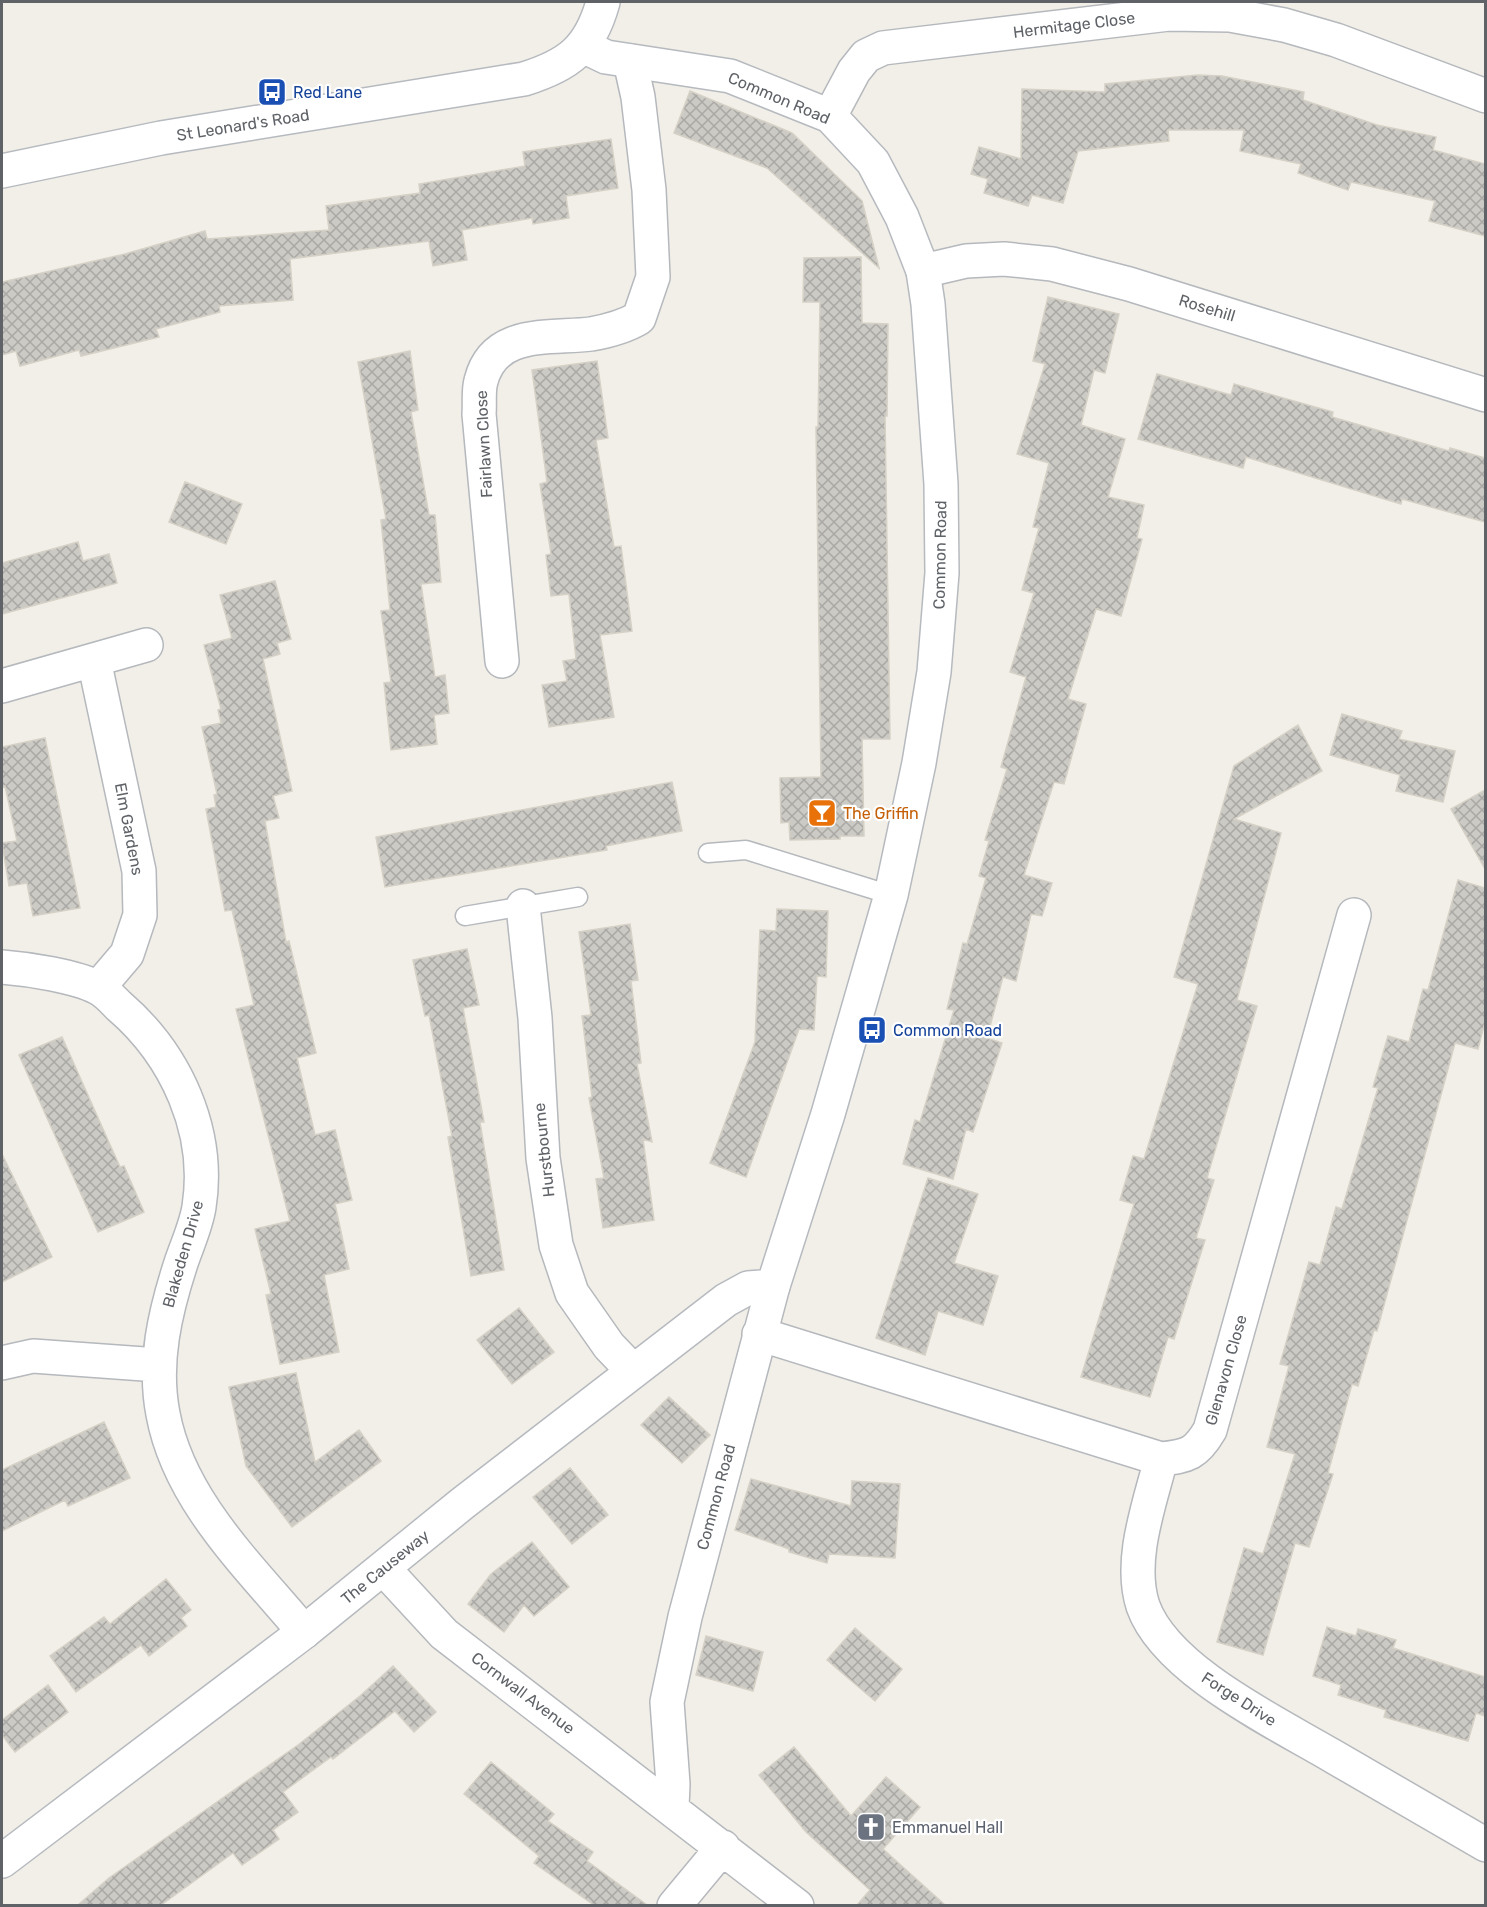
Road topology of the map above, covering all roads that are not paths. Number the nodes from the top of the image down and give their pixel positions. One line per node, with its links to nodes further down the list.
1 (603, 2): 2 (street)
2 (583, 46): 3 (street, Common Road); 6 (street, St Leonard's Road)
3 (630, 61): 5 (street, Common Road); 11 (street, Fairlawn Close)
4 (1485, 96): 5 (street, Hermitage Close)
5 (830, 117): 7 (street, Common Road)
6 (2, 171)
7 (923, 271): 8 (street, Rosehill); 14 (street, Common Road)
8 (1485, 395)
9 (146, 645): 10 (street)
10 (94, 660): 12 (street); 20 (street, Elm Gardens)
11 (502, 661)
12 (2, 686)
13 (708, 852): 14 (lane)
14 (891, 896): 21 (street, Common Road)
15 (578, 897): 16 (lane)
16 (523, 906): 18 (lane); 25 (street, Hurstbourne)
17 (1354, 915): 26 (street, Glenavon Close)
18 (465, 916)
19 (2, 967): 20 (street, Blakeden Drive)
20 (98, 988): 24 (street, Blakeden Drive)
21 (773, 1286): 22 (street, Common Road); 25 (street, The Causeway)
22 (759, 1334): 26 (street, Glenavon Close); 29 (street, Common Road)
23 (2, 1363): 24 (street)
24 (158, 1365): 28 (street, Blakeden Drive)
25 (633, 1371): 27 (street, The Causeway)
26 (1161, 1459): 30 (street, Forge Drive)
27 (384, 1569): 28 (street, The Causeway); 29 (street, Cornwall Avenue)
28 (304, 1632): 32 (street, The Causeway)
29 (672, 1807): 31 (street)
30 (1485, 1845)
31 (723, 1847): 33 (street); 34 (street)
32 (2, 1861)
33 (674, 1905)
34 (796, 1905)

